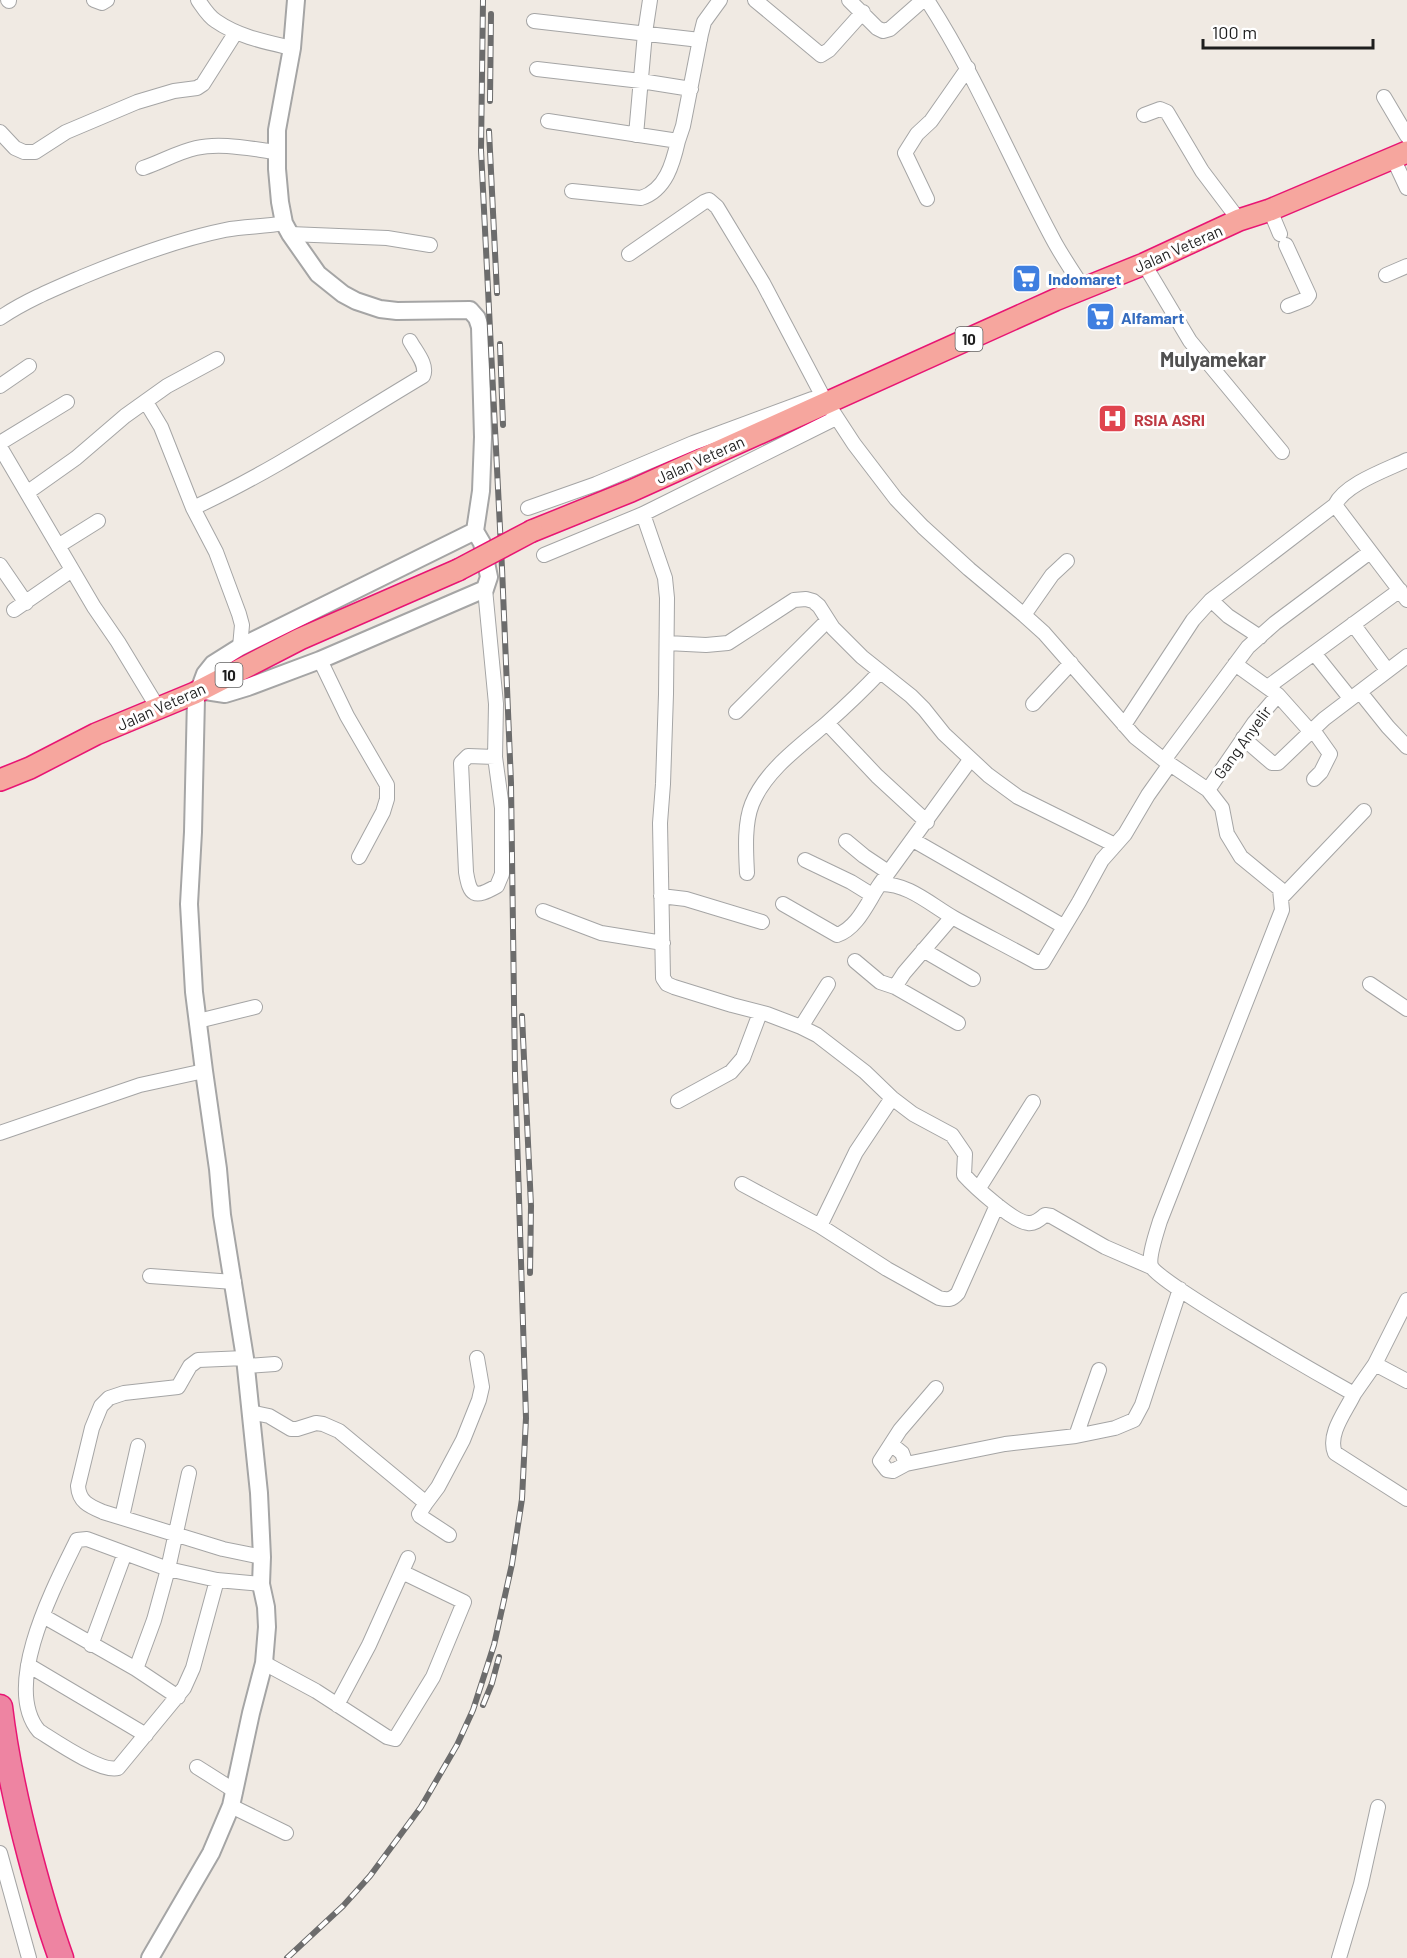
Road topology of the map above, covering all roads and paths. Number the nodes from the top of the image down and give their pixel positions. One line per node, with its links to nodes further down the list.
1 (94, 0): 2 (street)
2 (107, 0)
3 (198, 0): 12 (street)
4 (296, 0): 15 (street)
5 (650, 0): 13 (street)
6 (720, 0): 14 (street)
7 (755, 0): 10 (street)
8 (849, 0): 10 (street)
9 (925, 0): 10 (street); 16 (street)
10 (863, 12)
11 (534, 21): 13 (street)
12 (236, 32): 15 (street); 23 (street)
13 (645, 33): 14 (street); 18 (street)
14 (700, 40): 19 (street)
15 (292, 48): 27 (street)
16 (968, 68): 32 (street); 41 (street)
17 (537, 69): 18 (street)
18 (641, 81): 19 (street); 24 (street)
19 (691, 89): 26 (street)
20 (1384, 97): 25 (street)
21 (1144, 115): 34 (street)
22 (548, 121): 24 (street)
23 (0, 132)
24 (636, 135): 26 (street)
25 (1407, 136)
26 (678, 141): 31 (street)
27 (276, 152): 29 (street); 35 (street)
28 (1400, 155): 30 (street); 33 (highway, Jalan Veteran / 10)
29 (143, 168)
30 (1407, 188)
31 (572, 191)
32 (927, 199)
33 (1270, 210): 34 (highway, Jalan Veteran / 10); 42 (street)
34 (1239, 220): 38 (highway, Jalan Veteran / 10)
35 (287, 229): 36 (street); 43 (street); 61 (street)
36 (430, 245)
37 (629, 254): 50 (street)
38 (1144, 264): 41 (highway, Jalan Veteran / 10); 52 (street)
39 (1407, 266): 40 (street)
40 (1386, 275)
41 (1084, 289): 50 (highway, Jalan Veteran / 10)
42 (1288, 306)
43 (0, 318)
44 (410, 341): 57 (street)
45 (217, 359): 49 (street)
46 (29, 366): 47 (street)
47 (0, 386)
48 (67, 402): 51 (street)
49 (146, 402): 55 (street); 57 (street)
50 (828, 406): 58 (street); 59 (street); 71 (street); 84 (highway, Jalan Veteran / 10, bridge)
51 (0, 445): 54 (street)
52 (1282, 452)
53 (1407, 460): 56 (street)
54 (5, 464): 55 (street)
55 (28, 492): 62 (street)
56 (1335, 505): 63 (street); 70 (street)
57 (193, 508): 76 (street)
58 (528, 508)
59 (643, 514): 64 (street); 75 (street)
60 (98, 521): 62 (street)
61 (475, 531): 68 (street); 76 (street)
62 (58, 546): 67 (street)
63 (1370, 552): 69 (street); 74 (street)
64 (544, 555)
65 (1066, 561): 71 (street)
66 (0, 566): 67 (street)
67 (72, 570): 88 (street)
68 (485, 589): 79 (street); 95 (street)
69 (1403, 595): 73 (street, Gang Anyelir)
70 (1211, 600): 74 (street); 91 (street)
71 (1024, 615): 80 (street)
72 (827, 621): 75 (street); 83 (street); 89 (street)
73 (1353, 624): 77 (street, Gang Anyelir); 82 (street)
74 (1260, 637): 81 (street)
75 (667, 643): 111 (street)
76 (240, 647): 84 (street)
77 (1314, 652): 85 (street, Gang Anyelir); 86 (street)
78 (1407, 656): 82 (street)
79 (320, 660): 84 (street); 106 (street)
80 (1071, 663): 87 (street); 91 (street)
81 (1236, 664): 85 (street); 97 (street)
82 (1387, 670): 86 (street)
83 (880, 672): 90 (street); 96 (street)
84 (199, 690): 88 (highway, Jalan Veteran / 10); 128 (street)
85 (1273, 690): 92 (street); 93 (street, Gang Anyelir)
86 (1355, 695): 92 (street); 94 (street)
87 (1033, 704)
88 (158, 708): 99 (highway, Jalan Veteran / 10)
89 (736, 712)
90 (827, 723): 102 (street); 109 (street)
91 (1124, 724): 97 (street)
92 (1312, 731): 93 (street); 98 (street)
93 (1243, 738): 100 (street, Gang Anyelir)
94 (1407, 747)
95 (495, 756): 95 (street)
96 (970, 760): 102 (street); 105 (street)
97 (1167, 762): 100 (street); 105 (street)
98 (1314, 779)
99 (0, 780)
100 (1208, 790): 112 (street)
101 (1364, 811): 112 (street)
102 (927, 822): 103 (street)
103 (913, 840): 108 (street); 117 (street)
104 (846, 841): 108 (street)
105 (1115, 845): 117 (street)
106 (359, 857)
107 (804, 860): 110 (street)
108 (888, 872): 110 (street)
109 (747, 873)
110 (876, 890): 113 (street); 115 (street)
111 (661, 896): 116 (street); 118 (street)
112 (1282, 897): 140 (street)
113 (783, 904)
114 (543, 911): 118 (street)
115 (952, 917): 117 (street); 119 (street)
116 (762, 922)
117 (1063, 927)
118 (659, 943): 127 (street)
119 (923, 950): 121 (street); 124 (street)
120 (855, 962): 124 (street)
121 (973, 980)
122 (828, 984): 130 (street)
123 (1370, 984): 126 (street)
124 (895, 987): 129 (street)
125 (255, 1007): 128 (street)
126 (1407, 1009)
127 (760, 1013): 130 (street); 133 (street)
128 (198, 1022): 131 (street)
129 (957, 1023)
130 (801, 1027): 132 (street)
131 (204, 1071): 135 (street); 142 (street)
132 (892, 1098): 137 (street); 139 (street)
133 (678, 1101)
134 (1033, 1102): 137 (street)
135 (0, 1133)
136 (742, 1184): 139 (street)
137 (979, 1188): 138 (street)
138 (997, 1205): 139 (street); 140 (street)
139 (820, 1226)
140 (1151, 1267): 143 (street)
141 (150, 1276): 142 (street)
142 (234, 1282): 146 (street)
143 (1180, 1289): 152 (street); 154 (street)
144 (1407, 1300): 148 (street)
145 (477, 1358): 160 (street)
146 (246, 1362): 147 (street); 153 (street); 161 (street)
147 (275, 1364)
148 (1375, 1364): 150 (street); 152 (street)
149 (1099, 1370): 154 (street)
150 (1407, 1382)
151 (936, 1388): 155 (street)
152 (1354, 1394): 159 (street)
153 (250, 1412): 160 (street); 165 (street)
154 (1076, 1436): 157 (street)
155 (891, 1444): 157 (street); 157 (street)
156 (138, 1446): 161 (street)
157 (906, 1464)
158 (189, 1473): 162 (street)
159 (1407, 1499)
160 (426, 1503): 163 (street)
161 (122, 1517): 162 (street)
162 (175, 1535): 165 (street); 166 (street)
163 (449, 1535)
164 (125, 1553): 166 (street); 169 (street); 170 (street)
165 (262, 1557): 168 (street)
166 (168, 1569): 167 (street); 173 (street)
167 (217, 1580): 168 (street); 174 (street)
168 (261, 1584): 171 (street)
169 (43, 1616): 170 (street); 172 (street)
170 (92, 1645): 173 (street)
171 (264, 1663): 175 (street); 180 (street)
172 (28, 1665): 177 (street); 177 (street)
173 (136, 1669): 174 (street)
174 (178, 1698): 177 (street)
175 (338, 1705): 175 (street)
176 (0, 1707): 187 (highway)
177 (146, 1735)
178 (197, 1767): 180 (street)
179 (0, 1782): 186 (highway)
180 (233, 1798): 182 (street); 188 (street)
181 (1378, 1807): 189 (street)
182 (286, 1833)
183 (0, 1853): 184 (street)
184 (3, 1879): 185 (street)
185 (29, 1958)
186 (50, 1958)
187 (61, 1958)
188 (150, 1958)
189 (1339, 1958)

